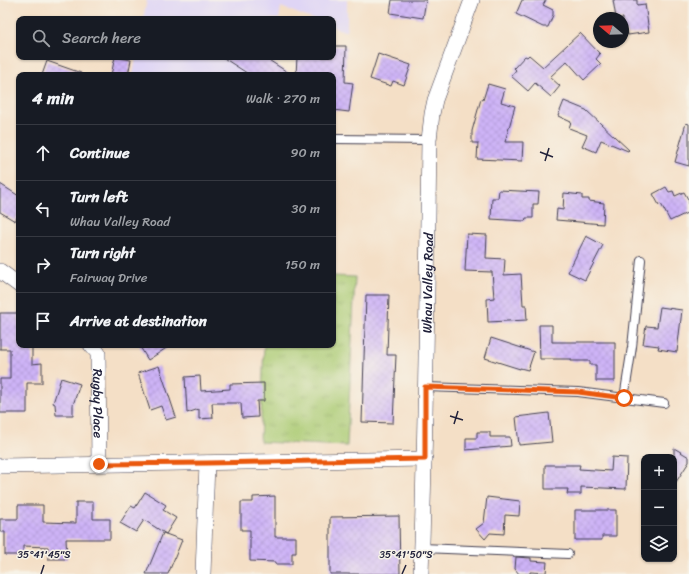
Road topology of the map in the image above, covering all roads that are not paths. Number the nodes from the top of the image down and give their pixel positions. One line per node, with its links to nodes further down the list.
1 (472, 0): 3 (street, Whau Valley Road)
2 (336, 139): 3 (lane)
3 (429, 140): 8 (street, Whau Valley Road)
4 (641, 260): 9 (lane)
5 (0, 271): 6 (street)
6 (16, 283)
7 (94, 348): 13 (street, Rugby Place)
8 (425, 387): 9 (lane); 11 (street, Whau Valley Road)
9 (624, 398): 10 (lane)
10 (664, 403)
11 (425, 459): 12 (street); 15 (street, Whau Valley Road)
12 (207, 463): 13 (street); 17 (street)
13 (99, 464): 14 (street)
14 (0, 466)
15 (422, 548): 16 (lane); 18 (street, Whau Valley Road)
16 (568, 554)
17 (203, 574)
18 (421, 574)

